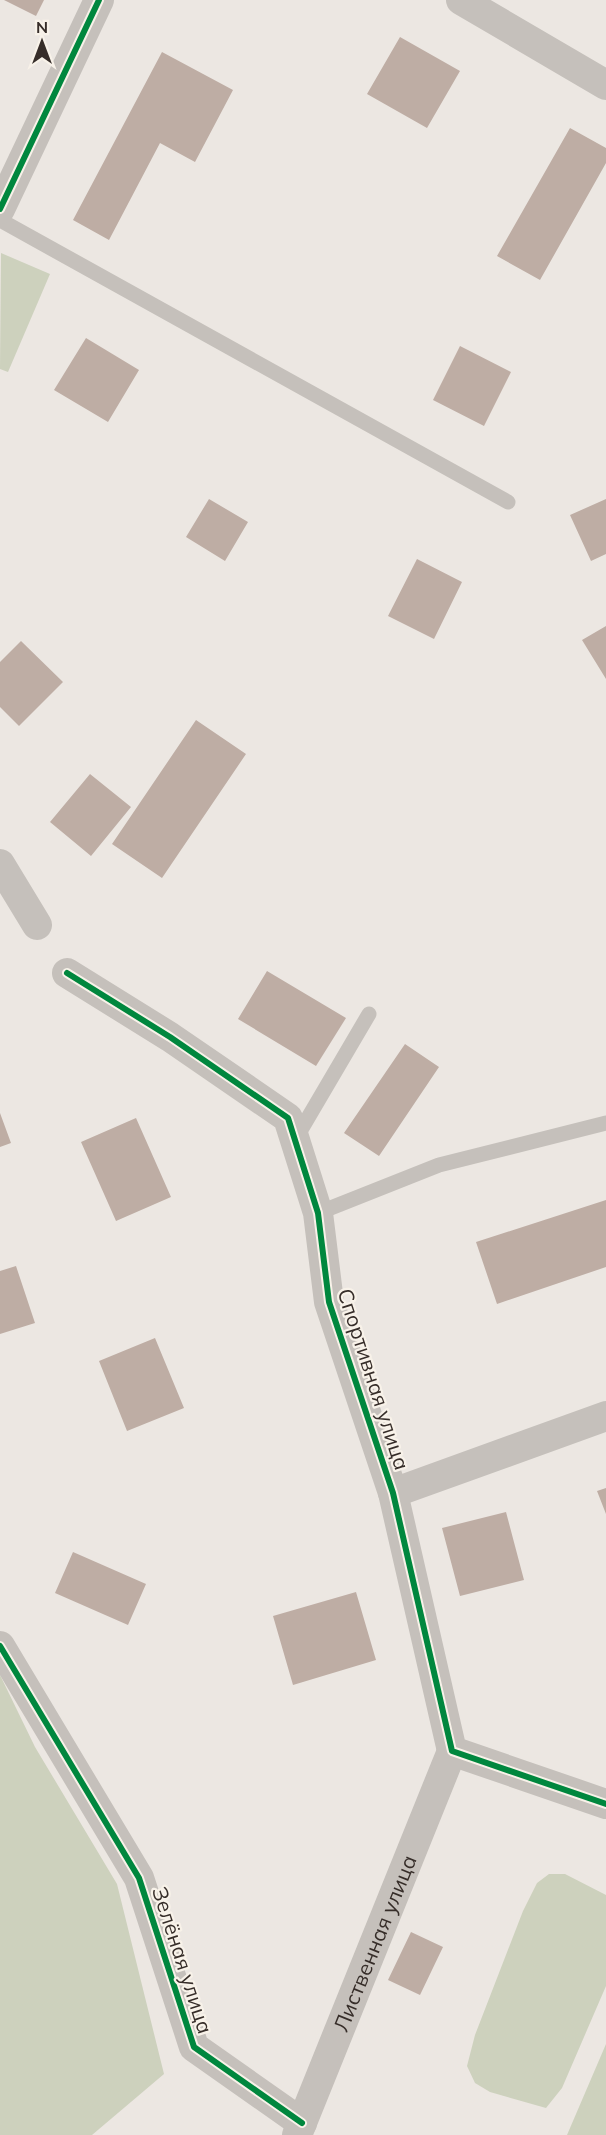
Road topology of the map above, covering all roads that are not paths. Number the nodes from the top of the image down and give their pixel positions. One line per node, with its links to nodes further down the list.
1 (99, 0): 4 (street)
2 (461, 0): 3 (street)
3 (606, 85)
4 (0, 209)
5 (0, 220): 6 (lane)
6 (508, 502)
7 (0, 864): 8 (street)
8 (36, 925)
9 (67, 973): 12 (street, Спортивная улица)
10 (369, 1014): 12 (lane)
11 (606, 1123): 13 (lane)
12 (295, 1140): 13 (street, Спортивная улица)
13 (318, 1213): 15 (street, Спортивная улица)
14 (606, 1416): 15 (street)
15 (393, 1493): 17 (street, Спортивная улица)
16 (0, 1646): 19 (street, Зелёная улица)
17 (452, 1751): 18 (street); 19 (street, Лиственная улица)
18 (606, 1804)
19 (300, 2129)

